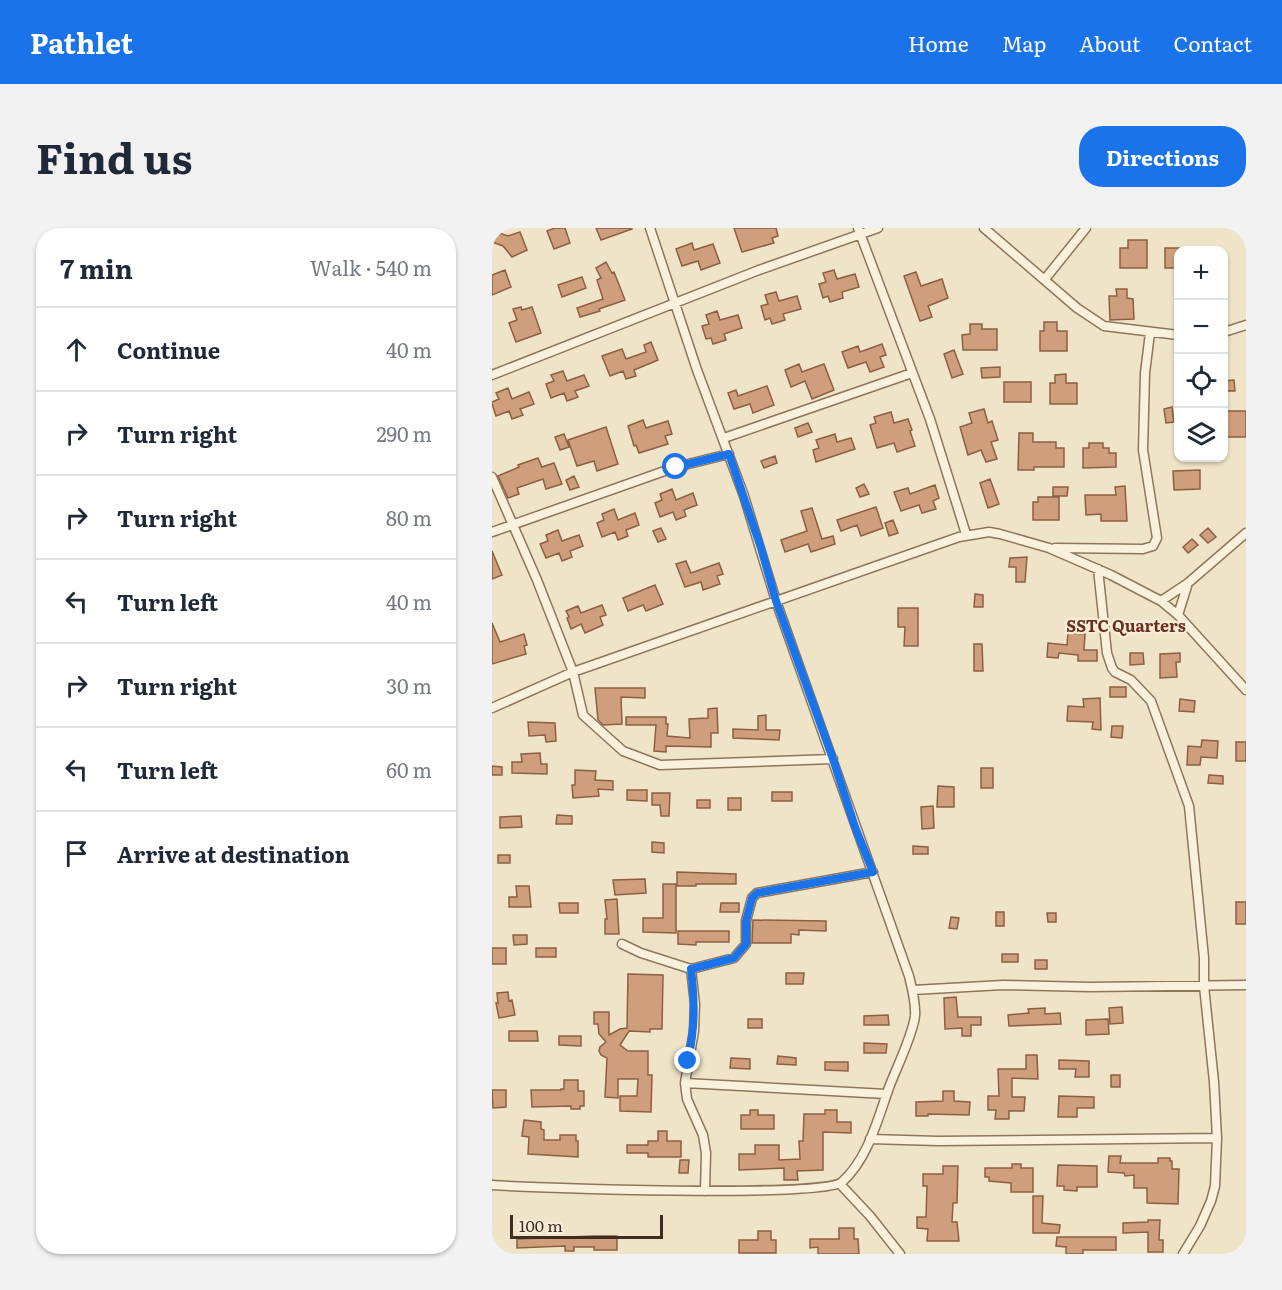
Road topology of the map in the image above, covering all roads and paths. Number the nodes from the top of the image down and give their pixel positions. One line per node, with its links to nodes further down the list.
1 (650, 228): 7 (street)
2 (878, 228): 5 (street)
3 (984, 228): 6 (street)
4 (1086, 228): 6 (street)
5 (859, 231): 7 (street); 12 (street)
6 (1045, 279): 10 (street)
7 (675, 302): 13 (street); 14 (street)
8 (1246, 325): 9 (street)
9 (1228, 331)
10 (1150, 333): 11 (street); 21 (street)
11 (1174, 335)
12 (912, 373): 14 (street); 20 (street)
13 (492, 375)
14 (724, 438): 15 (street)
15 (729, 454): 17 (street); 24 (street)
16 (492, 477): 17 (street)
17 (512, 525): 18 (street); 27 (street)
18 (492, 532)
19 (1246, 532): 23 (street)
20 (966, 534): 21 (street); 24 (street)
21 (1049, 548): 22 (street)
22 (1098, 569): 25 (street); 35 (street)
23 (1188, 583): 25 (street); 26 (street)
24 (776, 601): 27 (street); 30 (street)
25 (1161, 601): 26 (street)
26 (1178, 615): 28 (street)
27 (573, 672): 29 (street); 30 (street)
28 (1246, 690)
29 (492, 708)
30 (833, 759): 31 (street)
31 (873, 872): 33 (street); 36 (street)
32 (622, 944): 33 (street)
33 (691, 969): 37 (street)
34 (1246, 985): 35 (street)
35 (1204, 986): 36 (street); 39 (street)
36 (913, 990): 38 (street)
37 (685, 1083): 38 (street); 43 (street)
38 (886, 1094): 40 (street)
39 (1217, 1138): 40 (street); 45 (street)
40 (870, 1139): 41 (street)
41 (840, 1184): 43 (street); 44 (street)
42 (492, 1185): 43 (street)
43 (705, 1191)
44 (900, 1254)
45 (1184, 1254)

